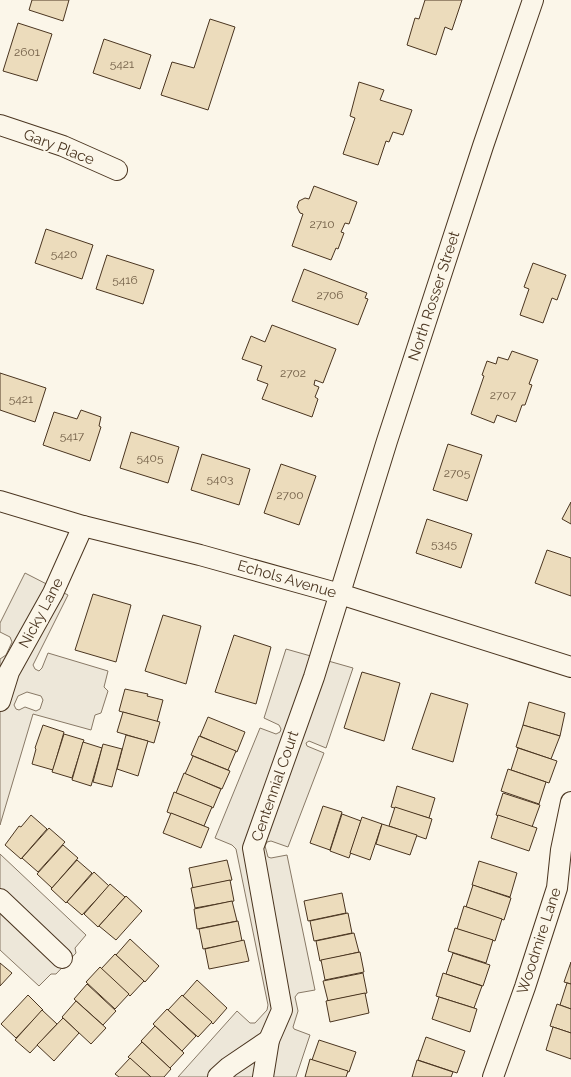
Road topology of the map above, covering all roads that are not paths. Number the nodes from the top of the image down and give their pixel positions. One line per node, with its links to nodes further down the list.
1 (533, 0): 6 (street, North Rosser Street)
2 (0, 125): 3 (street, Gary Place)
3 (117, 170)
4 (0, 500): 5 (street, Echols Avenue)
5 (83, 526): 6 (street, Echols Avenue); 8 (street, Nicky Lane)
6 (340, 594): 7 (street, Echols Avenue); 12 (street, Centennial Court)
7 (571, 667)
8 (0, 701)
9 (571, 802): 15 (street, Woodmire Lane)
10 (0, 899): 11 (street)
11 (62, 958)
12 (269, 1040): 13 (street); 14 (street, Centennial Court)
13 (218, 1077)
14 (263, 1077)
15 (492, 1077)

